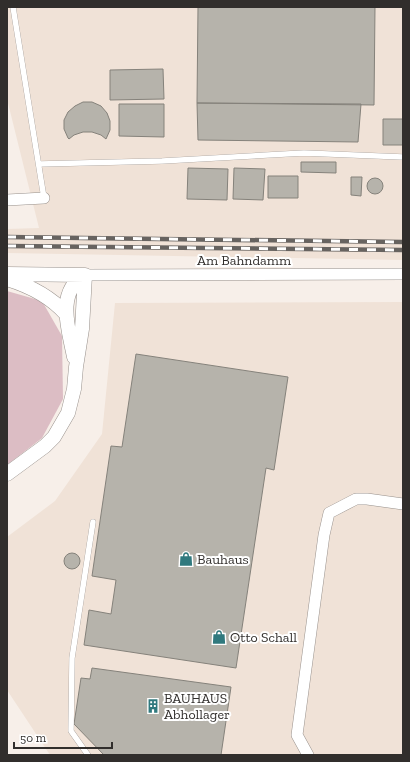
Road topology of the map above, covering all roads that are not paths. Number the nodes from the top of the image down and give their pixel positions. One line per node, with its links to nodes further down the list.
1 (13, 7): 3 (lane)
2 (403, 157): 3 (lane)
3 (39, 164): 4 (lane)
4 (44, 198): 5 (street)
5 (7, 200)
6 (7, 274): 8 (street)
7 (403, 274): 8 (street, Am Bahndamm)
8 (85, 275): 10 (street); 11 (street)
9 (7, 279): 10 (street)
10 (66, 314): 11 (street)
11 (76, 367): 12 (street)
12 (7, 474)
13 (403, 504): 16 (street)
14 (93, 522): 15 (lane)
15 (88, 755)
16 (308, 755)

